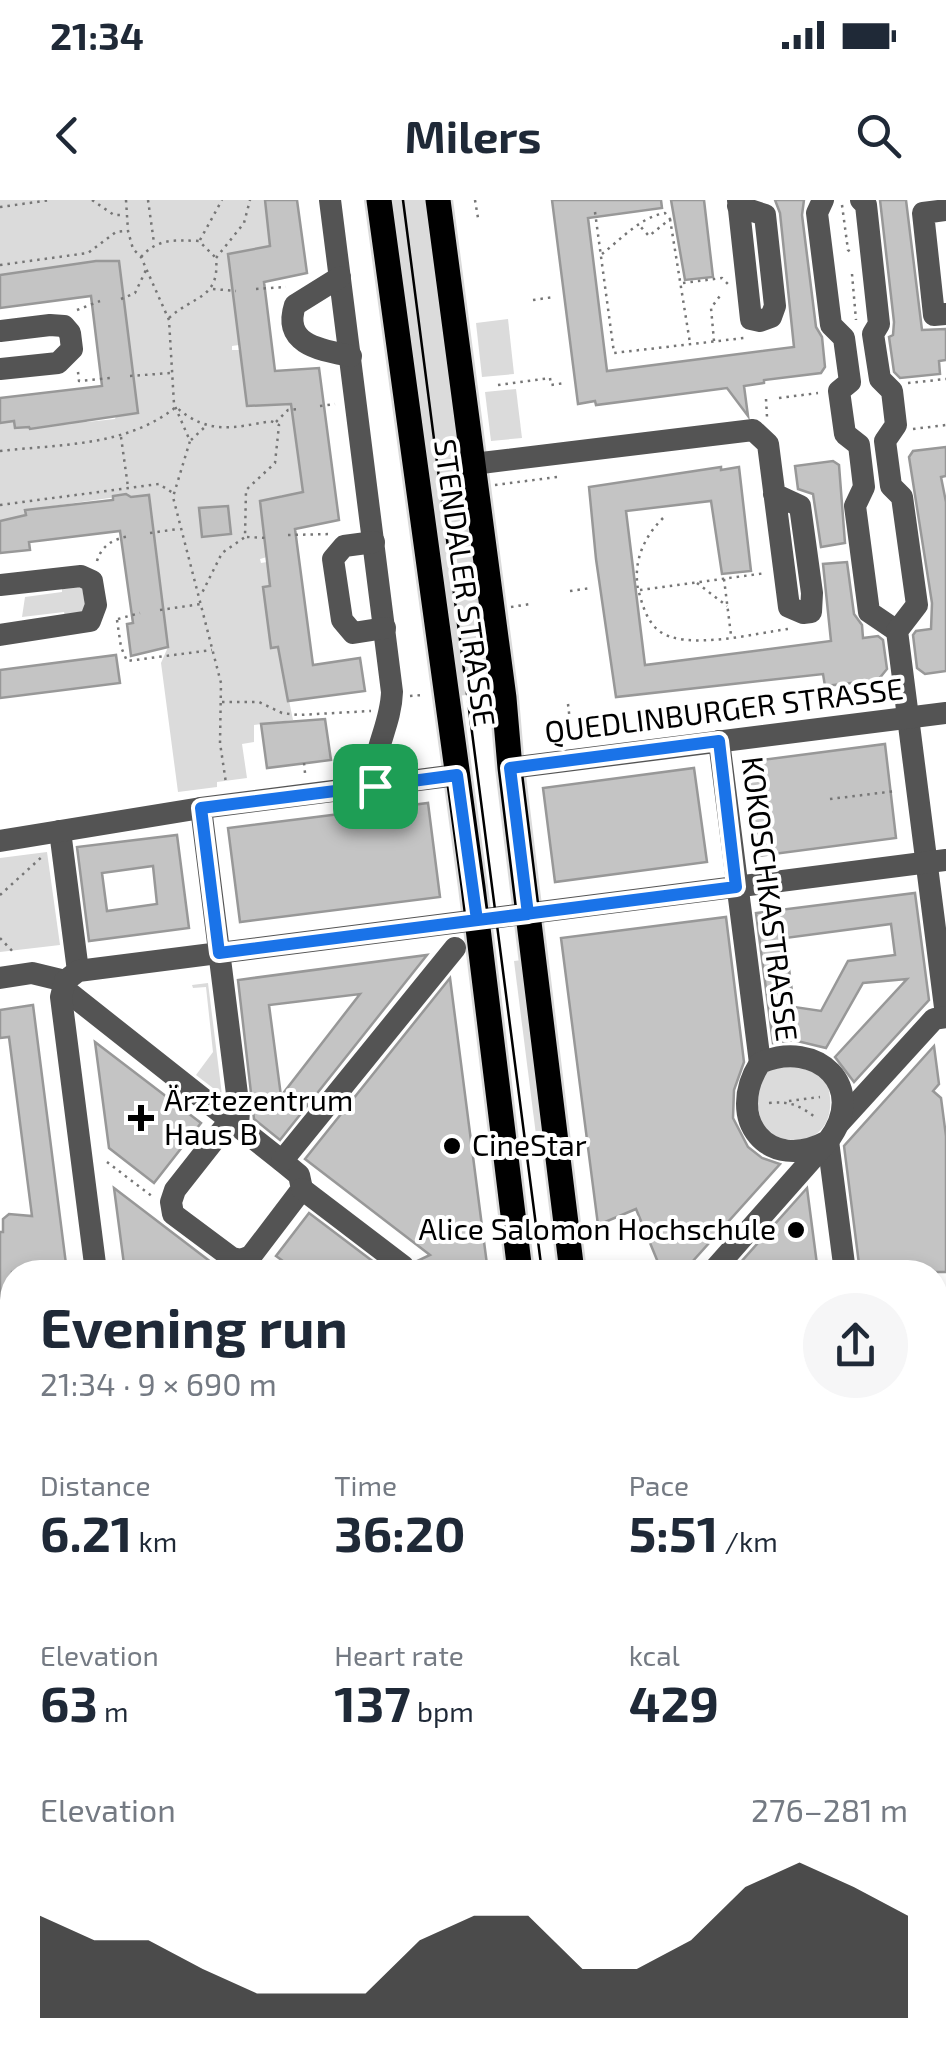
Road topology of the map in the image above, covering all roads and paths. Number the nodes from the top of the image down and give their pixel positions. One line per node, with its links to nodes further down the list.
1 (50, 200): 14 (path)
2 (92, 200): 17 (path)
3 (126, 200): 17 (path)
4 (148, 200): 23 (path)
5 (222, 200): 22 (path)
6 (250, 200): 28 (path)
7 (330, 200): 35 (street)
8 (380, 200): 123 (main road, STENDALER STRASSE)
9 (438, 200): 76 (main road, STENDALER STRASSE)
10 (476, 200): 18 (path)
11 (823, 200): 65 (street)
12 (841, 200): 24 (path)
13 (861, 200): 64 (street)
14 (0, 206)
15 (946, 210): 47 (street)
16 (595, 212): 25 (path)
17 (126, 214): 21 (path)
18 (478, 218)
19 (670, 219): 20 (path); 20 (path); 36 (path)
20 (639, 224): 25 (path)
21 (128, 231): 26 (path); 30 (path)
22 (199, 241): 23 (path); 28 (path)
23 (154, 244): 26 (path)
24 (848, 250): 27 (path); 29 (path)
25 (601, 255): 54 (path)
26 (141, 256): 32 (path)
27 (843, 256)
28 (216, 258): 38 (path)
29 (857, 262)
30 (0, 265)
31 (856, 268): 34 (path)
32 (146, 269): 43 (path); 48 (path)
33 (845, 272): 34 (path)
34 (850, 275): 49 (path)
35 (340, 276): 46 (street); 56 (street)
36 (682, 284): 37 (path); 54 (path)
37 (728, 284)
38 (212, 289): 40 (path); 48 (path)
39 (256, 289): 46 (path)
40 (236, 291)
41 (722, 293): 53 (path)
42 (554, 297): 44 (path)
43 (121, 299)
44 (532, 300)
45 (100, 301): 50 (path)
46 (300, 301): 56 (street)
47 (946, 314)
48 (168, 320): 58 (path)
49 (856, 324)
50 (64, 326): 51 (street); 55 (street)
51 (0, 331)
52 (746, 337): 53 (path)
53 (714, 341): 54 (path)
54 (690, 344)
55 (68, 354): 57 (street); 60 (path)
56 (351, 356): 90 (street)
57 (0, 369)
58 (172, 373): 59 (path); 67 (path)
59 (130, 376)
60 (110, 378)
61 (946, 379): 64 (path)
62 (564, 383): 63 (path)
63 (498, 385)
64 (886, 386): 111 (street)
65 (839, 391): 66 (path); 111 (street)
66 (779, 398)
67 (176, 408): 70 (path); 73 (path); 74 (path)
68 (300, 409): 69 (path)
69 (275, 423): 70 (path); 88 (path)
70 (206, 425): 74 (path)
71 (946, 425): 72 (path)
72 (902, 430)
73 (121, 437): 75 (path); 79 (path)
74 (190, 441): 80 (path)
75 (0, 451)
76 (473, 464): 81 (street); 122 (main road, STENDALER STRASSE)
77 (557, 477): 78 (path)
78 (489, 486)
79 (128, 488): 80 (path); 82 (path)
80 (174, 494): 84 (path)
81 (774, 494): 92 (street); 106 (street)
82 (0, 505)
83 (663, 518): 98 (path)
84 (180, 529): 85 (path); 100 (path)
85 (150, 533)
86 (130, 536): 93 (path)
87 (288, 536): 91 (path)
88 (245, 537): 89 (path); 100 (path)
89 (267, 538)
90 (374, 542): 91 (street); 110 (street)
91 (336, 555): 110 (street)
92 (784, 571): 94 (path); 106 (street)
93 (82, 576): 96 (street); 112 (street)
94 (724, 579): 95 (path); 103 (path)
95 (696, 582): 98 (path); 103 (path)
96 (0, 585)
97 (591, 588): 99 (path)
98 (639, 590): 113 (path)
99 (570, 591)
100 (200, 597): 101 (path)
101 (202, 604): 105 (path); 114 (path)
102 (530, 604): 104 (path)
103 (727, 606): 113 (path)
104 (504, 608)
105 (160, 610)
106 (794, 610): 113 (path)
107 (140, 613): 108 (path)
108 (117, 620): 109 (path); 114 (path)
109 (106, 621)
110 (385, 628): 124 (street)
111 (897, 631): 119 (street)
112 (0, 635)
113 (731, 636)
114 (214, 649): 115 (path)
115 (220, 702): 117 (path); 126 (path)
116 (568, 704): 120 (path)
117 (375, 711)
118 (946, 713): 119 (street, QUEDLINBURGER STRASSE)
119 (908, 718): 121 (street, QUEDLINBURGER STRASSE); 131 (street)
120 (572, 730)
121 (719, 741): 122 (street, QUEDLINBURGER STRASSE); 132 (street, KOKOSCHKASTRASSE)
122 (510, 768): 134 (main road, STENDALER STRASSE)
123 (457, 775): 124 (street); 135 (main road, STENDALER STRASSE)
124 (375, 786): 128 (street)
125 (896, 791): 127 (path)
126 (227, 794)
127 (830, 799)
128 (201, 808): 129 (street); 138 (street)
129 (61, 838): 130 (street); 133 (path); 141 (street)
130 (0, 840)
131 (937, 862): 132 (street); 142 (street)
132 (736, 887): 134 (street); 143 (street, KOKOSCHKASTRASSE)
133 (0, 895)
134 (528, 914): 135 (street); 158 (main road, STENDALER STRASSE)
135 (477, 920): 138 (street); 157 (main road, STENDALER STRASSE)
136 (0, 938): 139 (path)
137 (454, 948): 149 (street)
138 (219, 953): 141 (street); 147 (street)
139 (15, 954)
140 (0, 978): 141 (street)
141 (69, 980): 147 (street); 153 (street)
142 (946, 1016): 148 (street)
143 (760, 1063): 144 (street, KOKOSCHKASTRASSE); 146 (street, KOKOSCHKASTRASSE)
144 (842, 1094): 145 (path); 148 (street)
145 (787, 1101): 146 (path); 148 (path)
146 (743, 1116): 148 (street)
147 (238, 1126): 149 (street); 154 (street)
148 (834, 1132): 159 (street); 160 (street)
149 (282, 1161): 151 (street)
150 (107, 1162): 152 (path)
151 (302, 1189): 155 (street); 156 (street)
152 (154, 1198)
153 (94, 1260)
154 (241, 1260)
155 (258, 1260)
156 (395, 1260)
157 (519, 1260)
158 (571, 1260)
159 (722, 1260)
160 (844, 1260)

